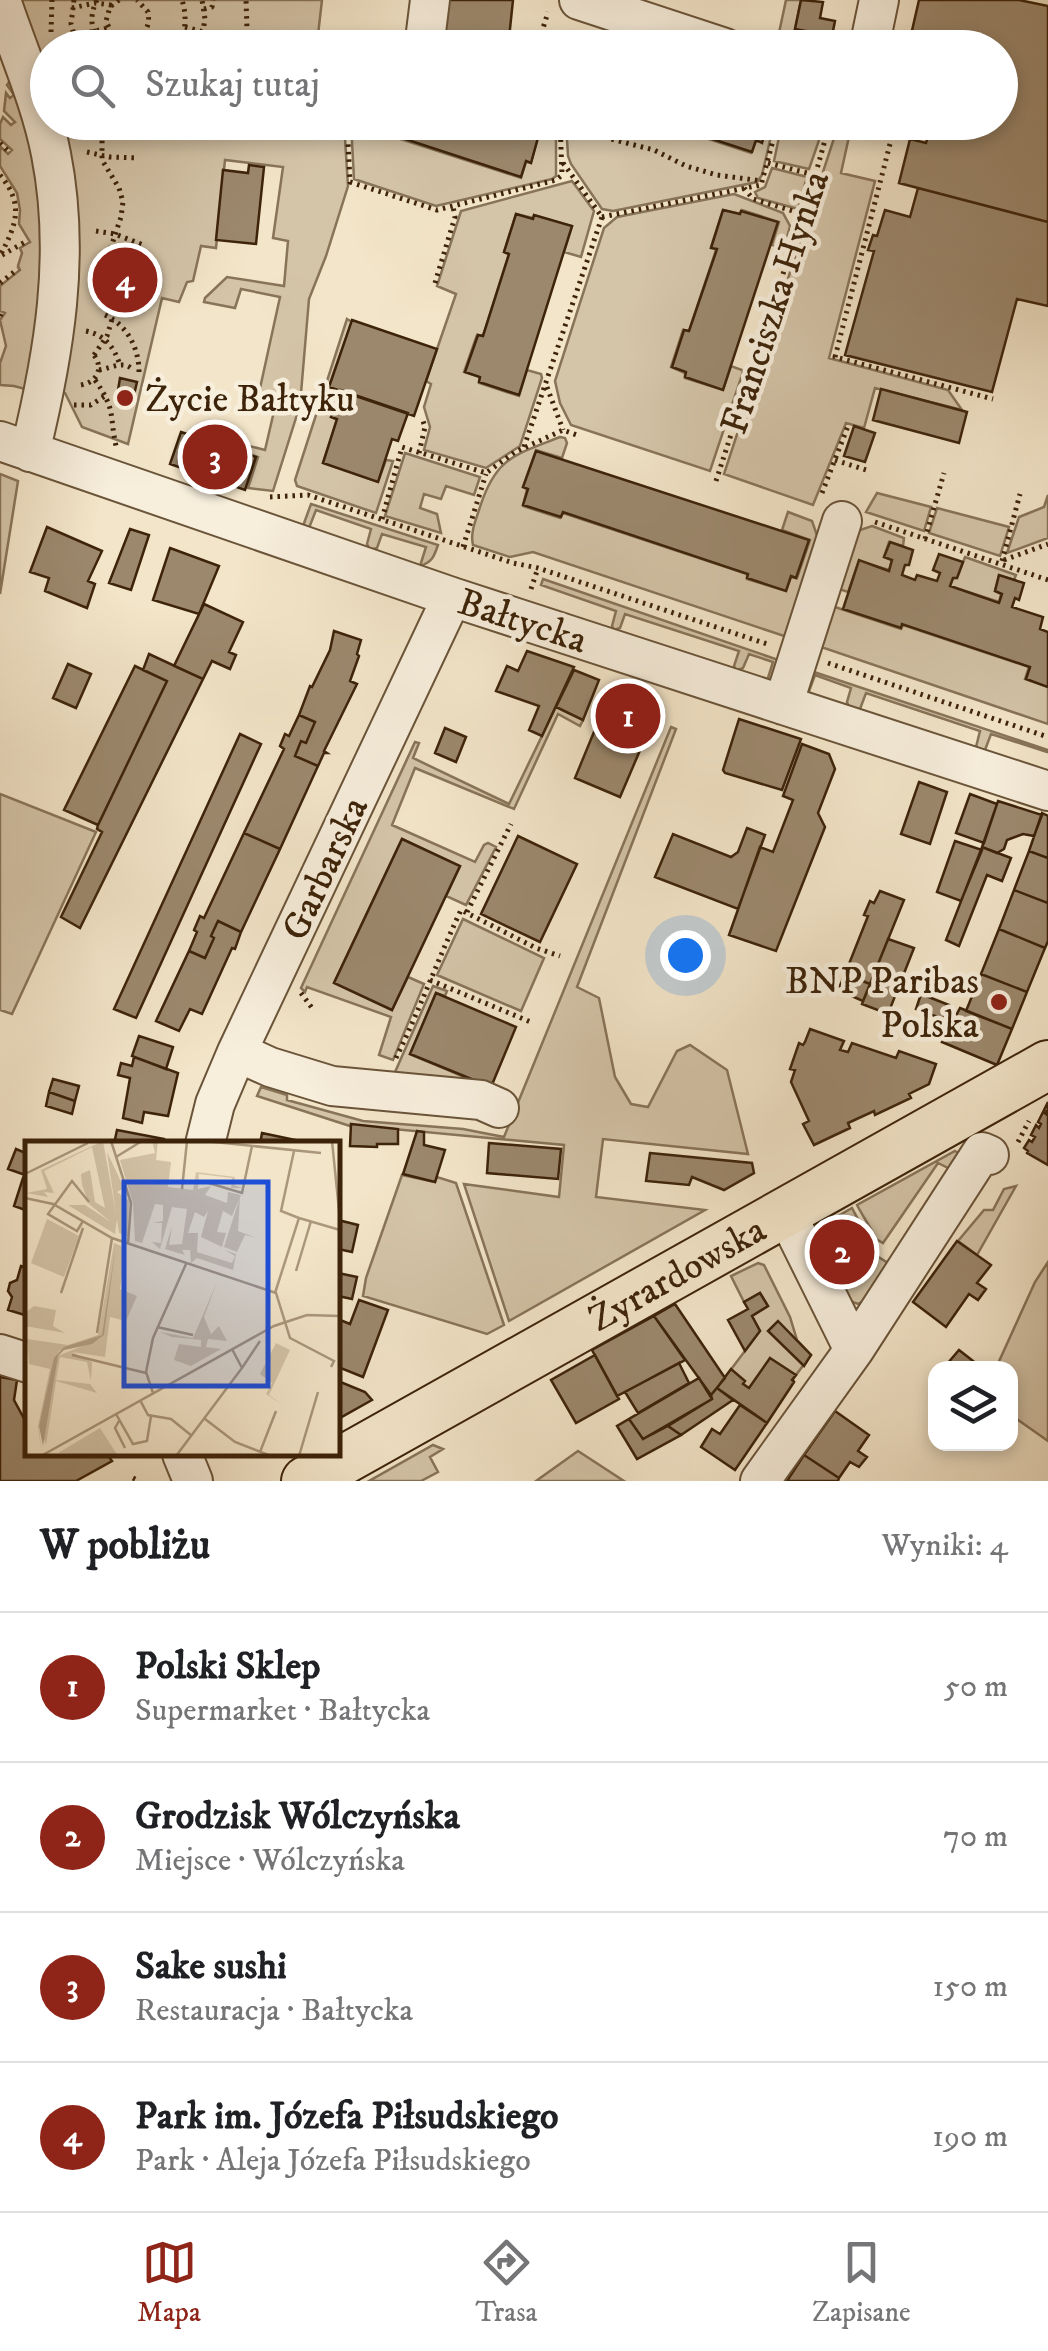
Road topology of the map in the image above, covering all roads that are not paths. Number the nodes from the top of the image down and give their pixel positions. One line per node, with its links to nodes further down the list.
1 (2, 0): 8 (street)
2 (430, 0): 5 (street)
3 (579, 0): 6 (street)
4 (878, 0): 7 (street)
5 (426, 30)
6 (670, 30)
7 (872, 30)
8 (30, 87)
9 (47, 140): 10 (street)
10 (15, 447): 12 (street, Bałtycka)
11 (846, 513): 13 (street)
12 (452, 597): 13 (street, Bałtycka); 15 (street, Garbarska)
13 (784, 705): 14 (street, Bałtycka)
14 (1048, 791)
15 (237, 1052): 17 (street); 18 (street, Garbarska)
16 (1048, 1065): 20 (main road, Żyrardowska)
17 (499, 1108)
18 (206, 1141)
19 (989, 1156): 21 (street)
20 (785, 1211): 21 (street); 26 (main road, Żyrardowska)
21 (854, 1350): 27 (street)
22 (0, 1354): 23 (street)
23 (25, 1362)
24 (183, 1456): 25 (street)
25 (193, 1481)
26 (306, 1481)
27 (760, 1481)

